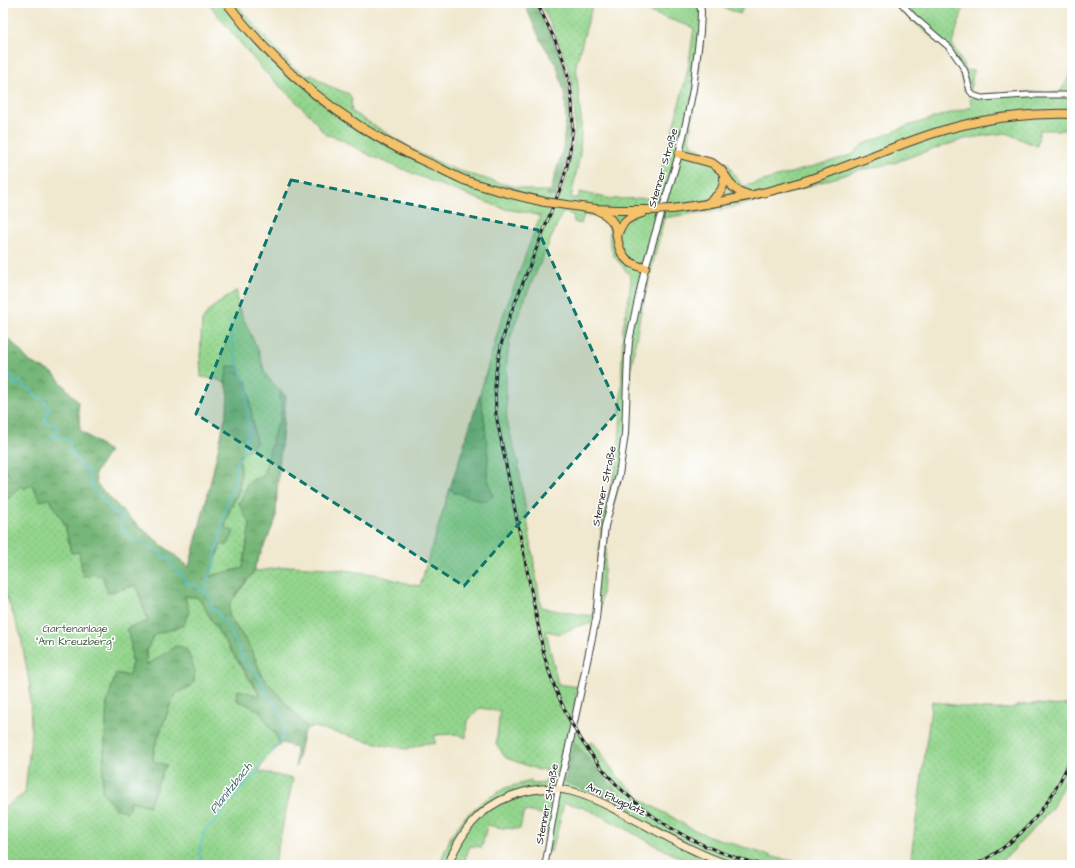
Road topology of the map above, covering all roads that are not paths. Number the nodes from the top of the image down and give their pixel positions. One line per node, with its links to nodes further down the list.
1 (227, 3): 10 (highway, bridge)
2 (700, 3): 6 (street, Stenner Straße)
3 (901, 3): 4 (street)
4 (1072, 95)
5 (1072, 114): 8 (highway)
6 (678, 154): 7 (highway); 13 (street, Stenner Straße)
7 (724, 174): 8 (highway); 9 (highway)
8 (756, 195): 9 (highway)
9 (706, 205): 11 (highway, bridge)
10 (595, 209): 11 (highway); 12 (highway)
11 (648, 211): 12 (highway)
12 (617, 236): 13 (highway)
13 (645, 268): 14 (street, Stenner Straße)
14 (558, 790): 15 (main road, Am Flugplatz); 16 (street, Stenner Straße); 17 (main road, Am Flugplatz)
15 (448, 865)
16 (544, 865)
17 (730, 865)

